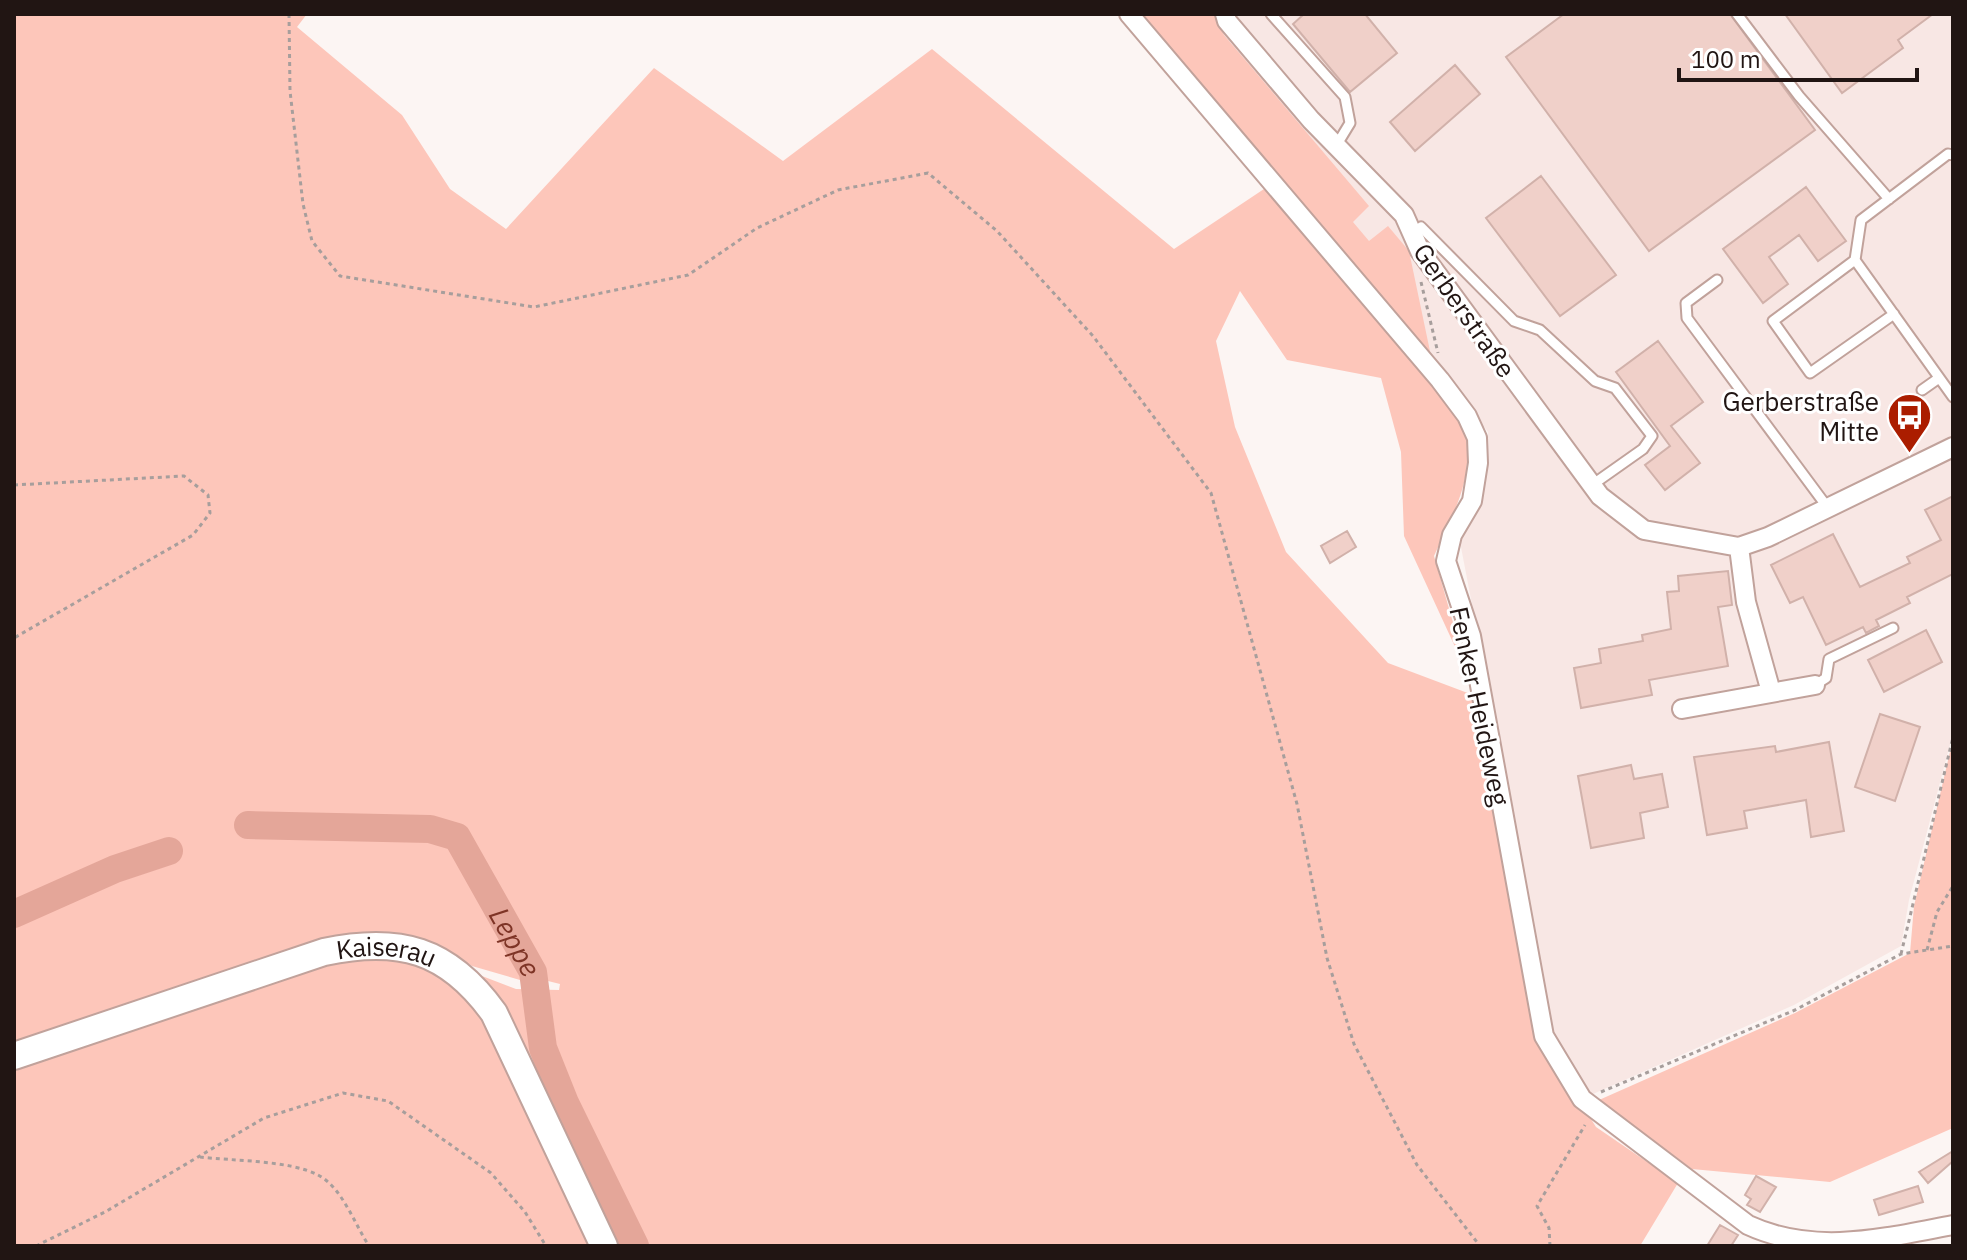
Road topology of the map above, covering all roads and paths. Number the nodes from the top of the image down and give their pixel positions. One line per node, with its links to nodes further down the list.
1 (289, 14): 41 (path)
2 (1129, 14): 15 (street, Fenker Heideweg)
3 (1225, 14): 6 (street, Gerberstraße)
4 (1271, 14): 6 (lane)
5 (1737, 14): 8 (lane)
6 (1336, 146): 9 (street, Gerberstraße)
7 (1953, 155): 8 (lane)
8 (1889, 199): 10 (lane)
9 (1412, 233): 20 (street, Gerberstraße); 20 (lane)
10 (1855, 260): 13 (lane); 13 (lane)
11 (1419, 274): 15 (path)
12 (1717, 280): 21 (lane)
13 (1894, 314): 14 (lane)
14 (1939, 378): 16 (lane); 17 (lane)
15 (1440, 380): 34 (street, Fenker Heideweg)
16 (1922, 390)
17 (1953, 397)
18 (1953, 447): 21 (street)
19 (14, 485): 24 (path)
20 (1592, 485): 22 (street, Gerberstraße)
21 (1828, 508): 22 (street)
22 (1739, 547): 26 (street)
23 (1893, 628): 25 (lane)
24 (14, 638)
25 (1815, 685): 26 (street)
26 (1771, 692): 27 (street)
27 (1682, 709)
28 (1953, 737): 32 (path)
29 (1953, 886): 31 (path)
30 (1953, 946): 31 (path)
31 (1927, 950): 32 (path)
32 (1901, 954): 34 (path)
33 (14, 1056): 40 (main road, Kaiserau)
34 (1587, 1103): 36 (street, Fenker Heideweg); 42 (path)
35 (198, 1157): 37 (path); 38 (path); 39 (path)
36 (1953, 1225)
37 (36, 1246)
38 (369, 1246)
39 (546, 1246)
40 (604, 1246)
41 (1480, 1246)
42 (1550, 1246)

